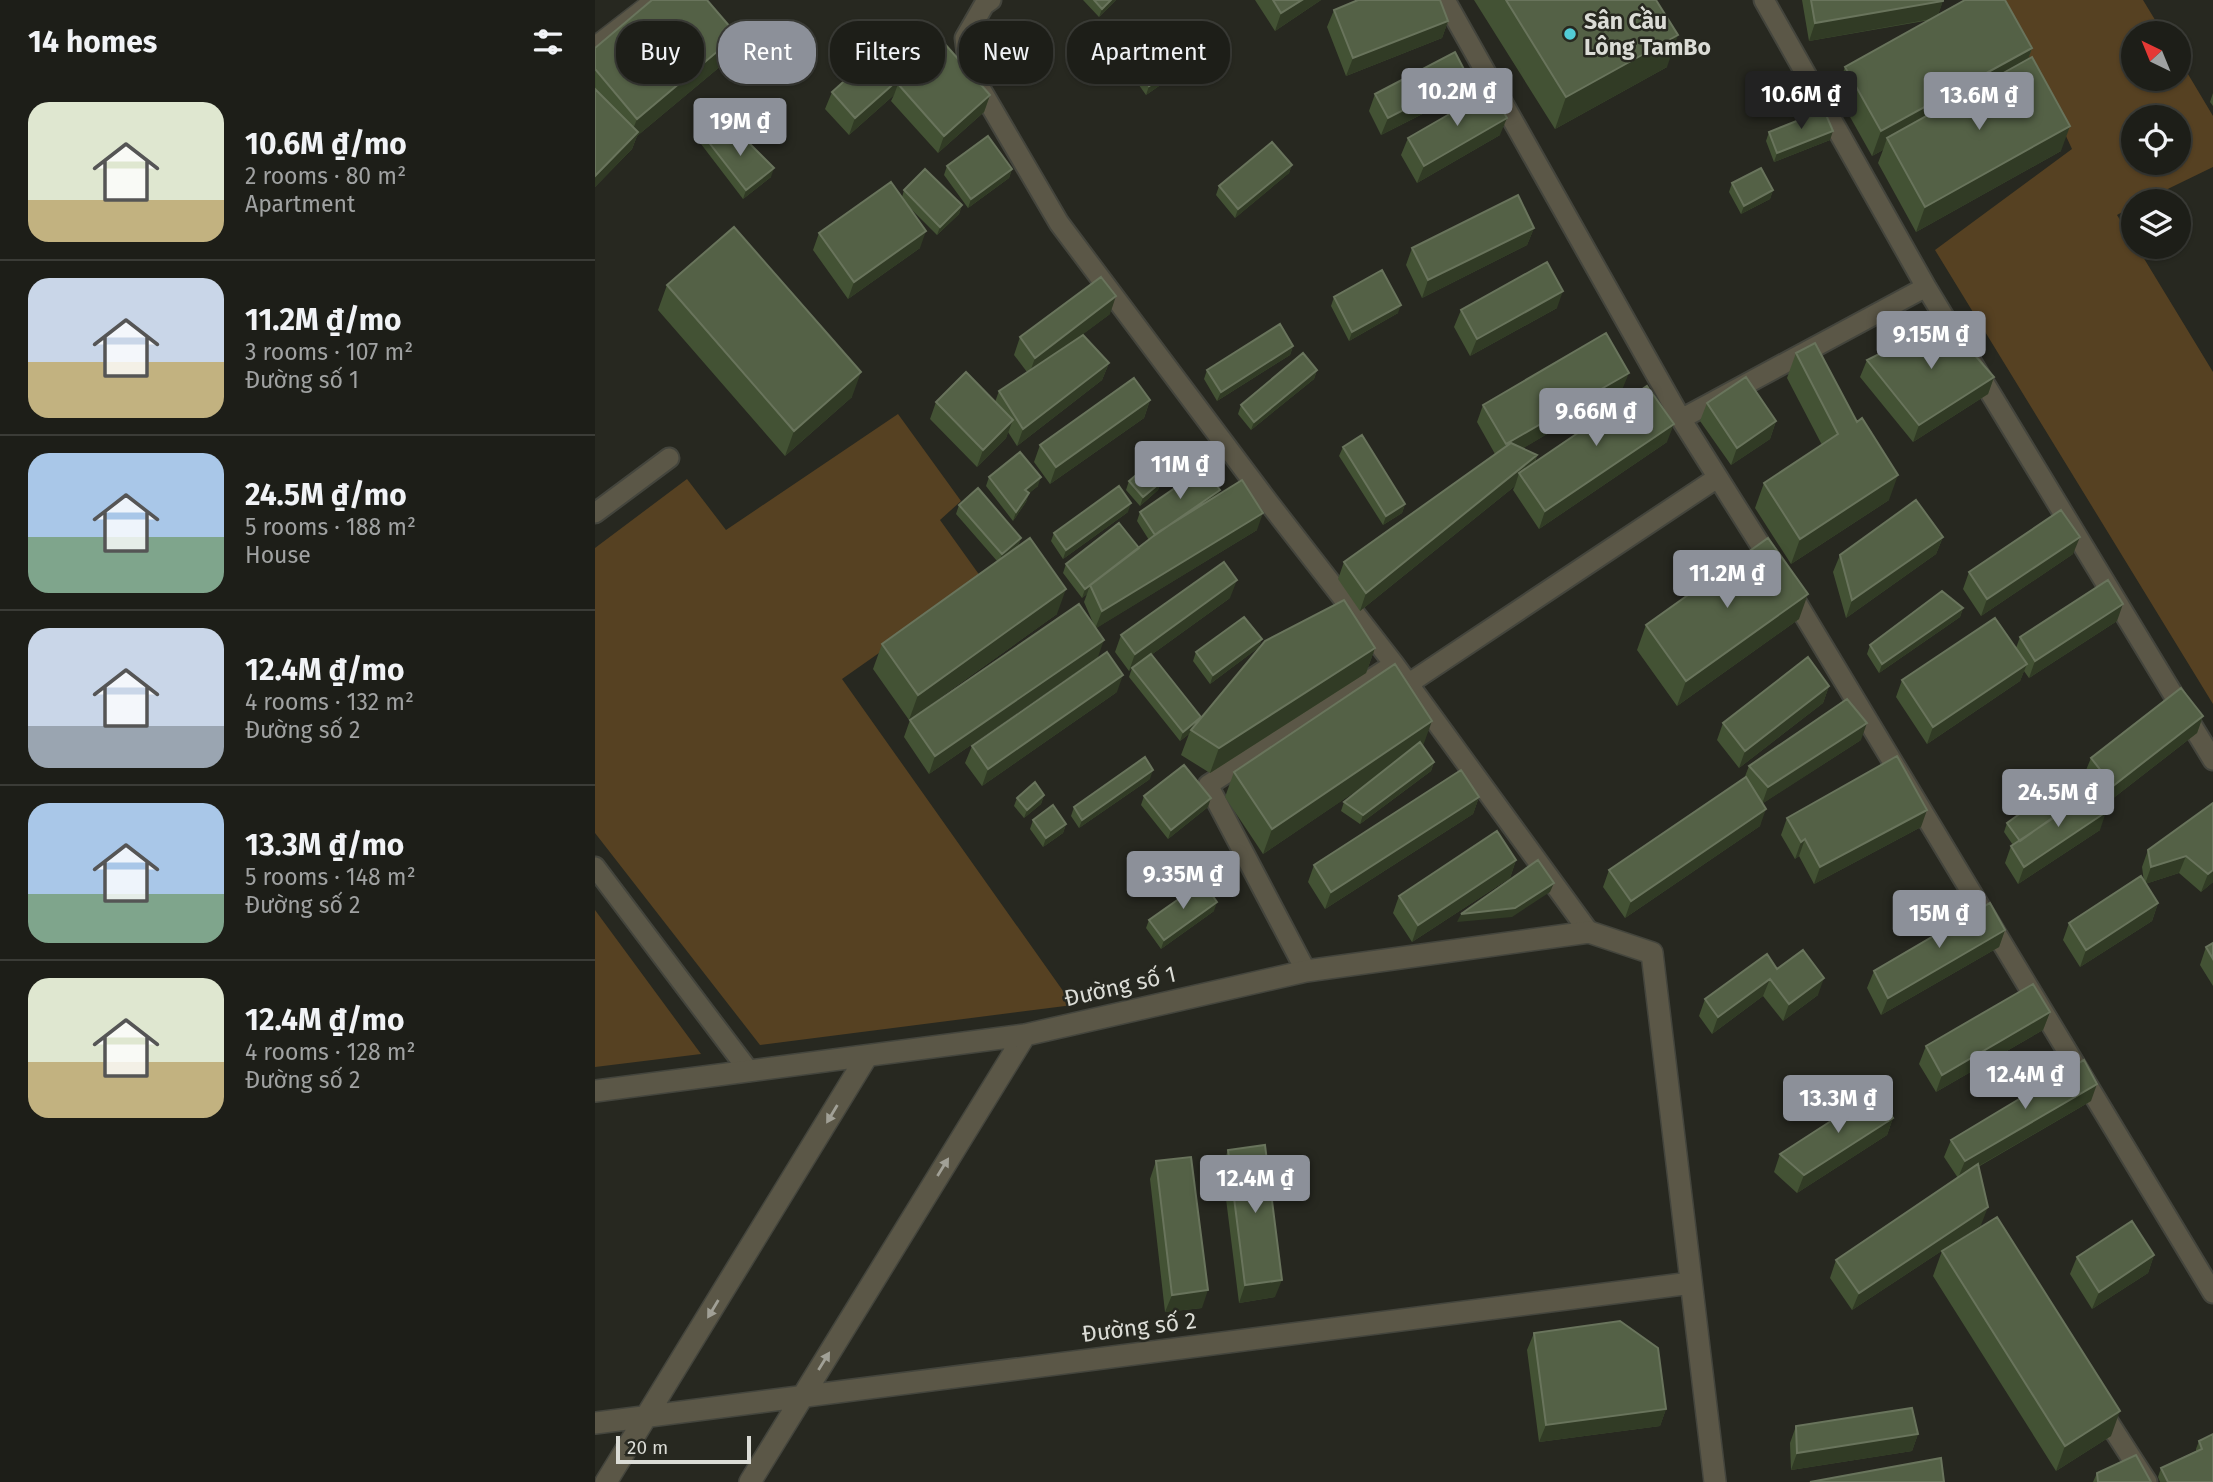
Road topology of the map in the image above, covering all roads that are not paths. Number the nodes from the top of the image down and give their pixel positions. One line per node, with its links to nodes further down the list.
1 (657, 0): 5 (street)
2 (991, 0): 11 (lane)
3 (1445, 0): 7 (lane)
4 (1764, 0): 6 (lane)
5 (595, 48)
6 (1926, 287): 7 (lane); 13 (lane)
7 (1681, 419): 9 (lane)
8 (669, 458): 10 (lane)
9 (1717, 478): 12 (lane); 22 (lane)
10 (595, 513)
11 (1394, 664): 12 (lane); 16 (lane)
12 (1408, 684): 15 (lane)
13 (2213, 760)
14 (595, 867): 19 (lane)
15 (1589, 932): 16 (street, Đường số 1); 21 (street, Đường số 1)
16 (1306, 971): 17 (street, Đường số 1)
17 (1025, 1035): 18 (street, Đường số 1); 24 (street, one-way to 17)
18 (867, 1056): 19 (street, Đường số 1); 25 (street, one-way to 25)
19 (749, 1071): 20 (street, Đường số 1)
20 (595, 1091)
21 (1691, 1283): 24 (street, Đường số 2); 29 (street)
22 (2213, 1293)
23 (2088, 1390): 30 (lane)
24 (802, 1397): 25 (street, Đường số 2); 28 (street)
25 (645, 1417): 26 (street, Đường số 2); 27 (street)
26 (595, 1423)
27 (606, 1482)
28 (750, 1482)
29 (1715, 1482)
30 (2147, 1482)

